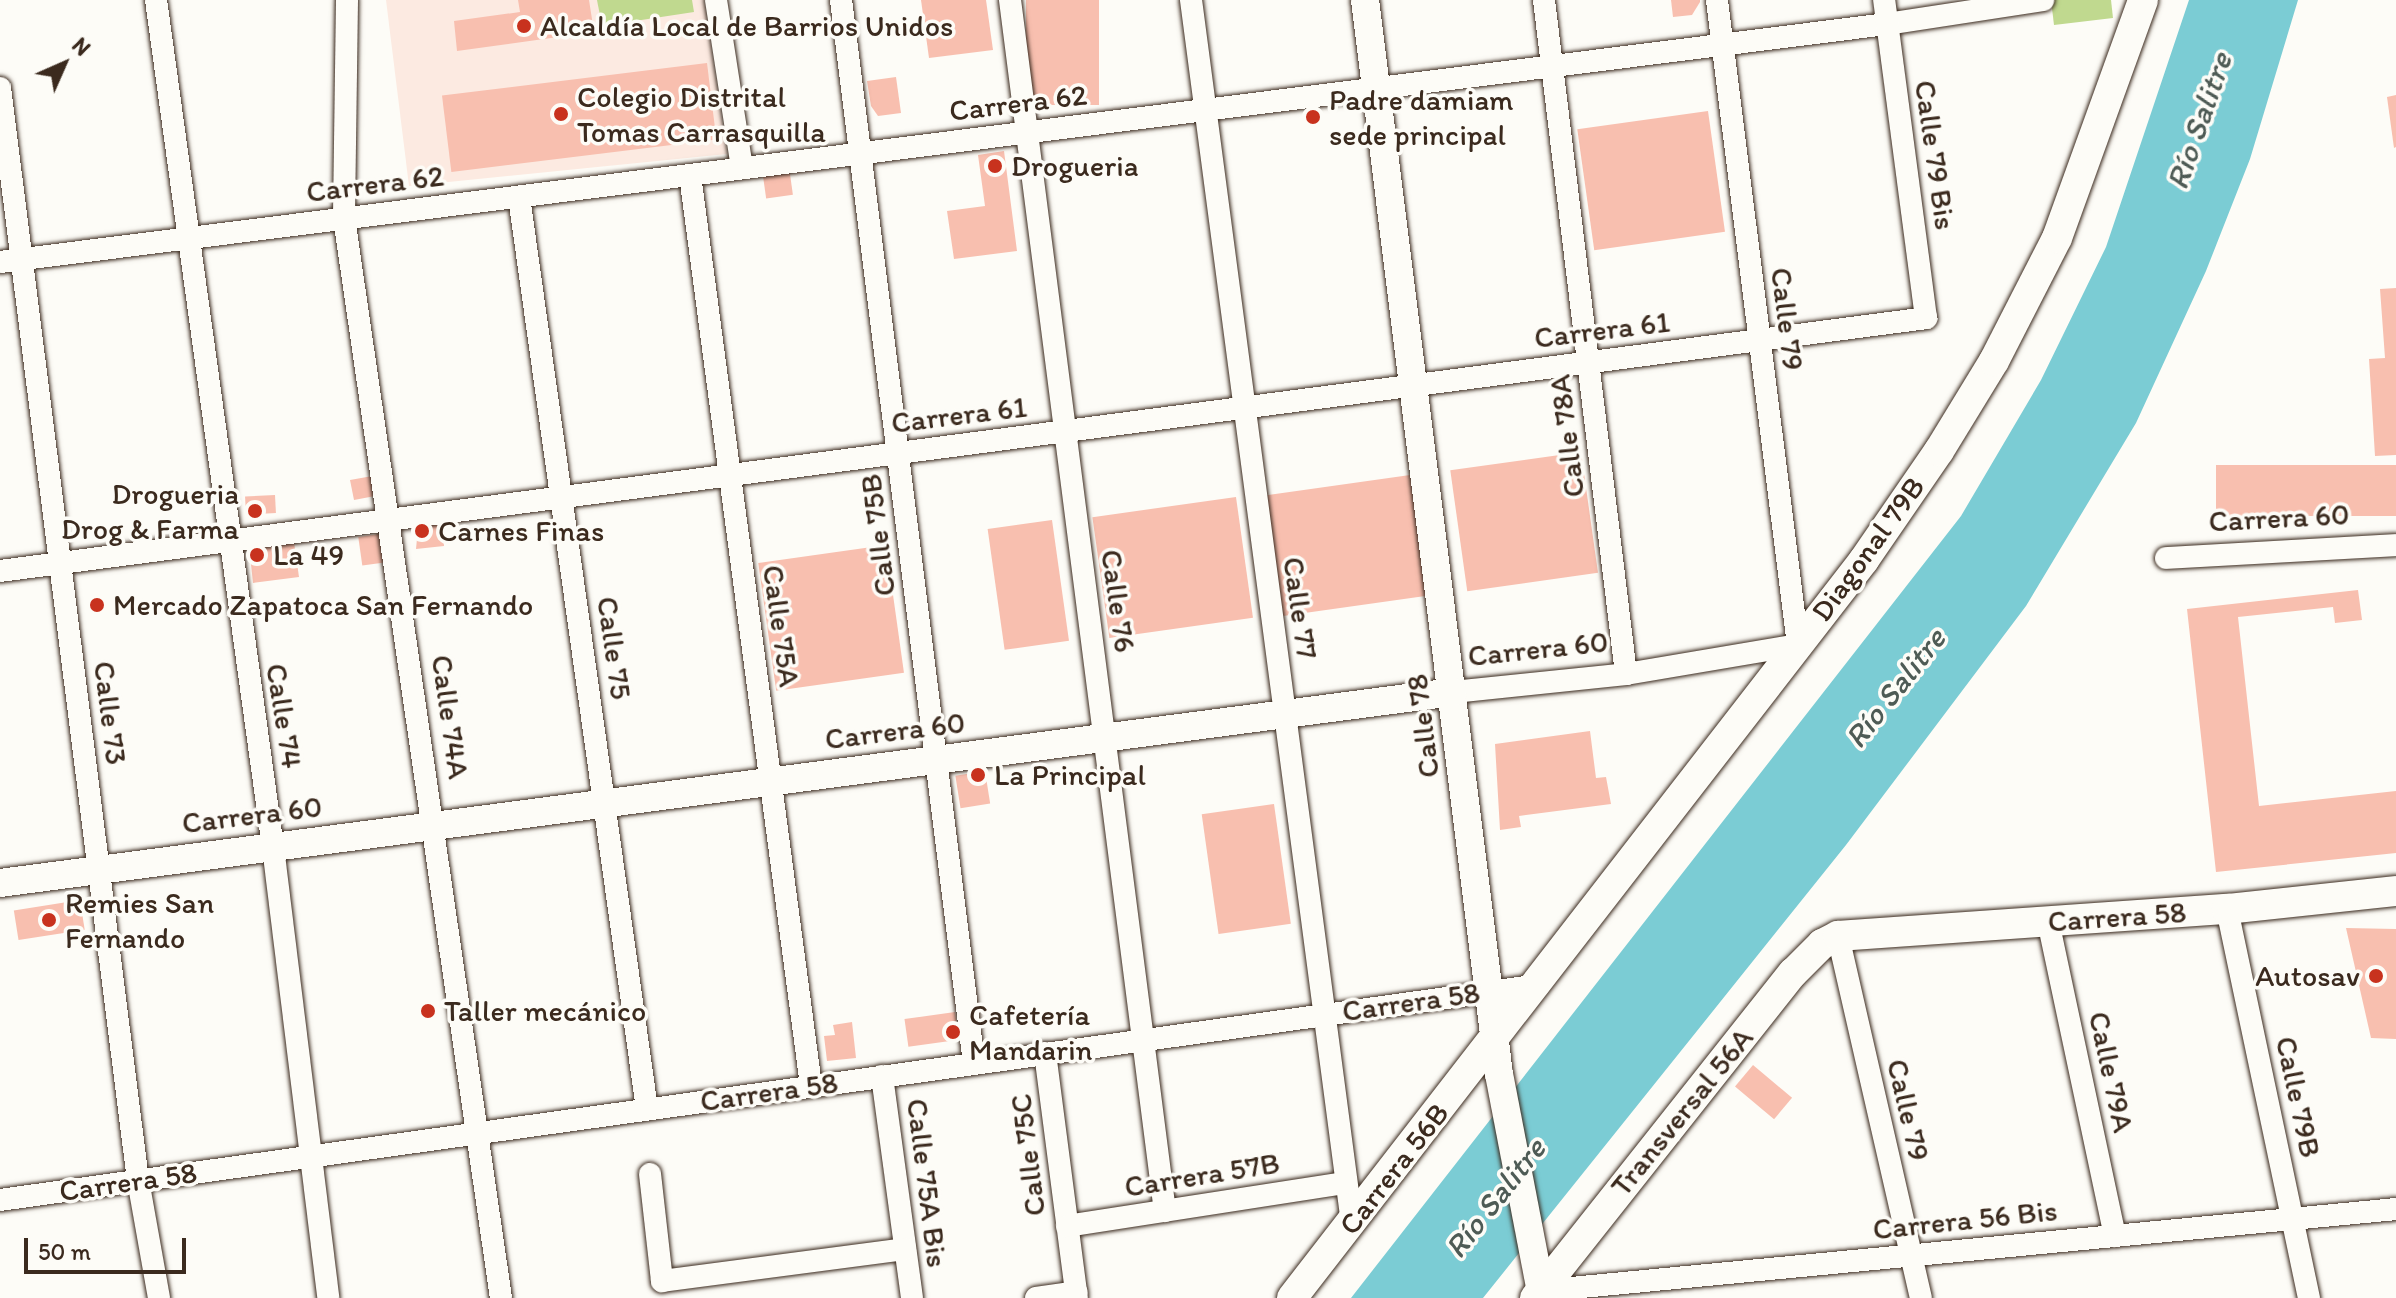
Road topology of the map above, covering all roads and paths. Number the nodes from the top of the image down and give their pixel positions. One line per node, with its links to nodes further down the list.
1 (156, 0): 25 (street, Calle 74)
2 (347, 0): 24 (street, Calle 74A)
3 (716, 0): 21 (street)
4 (841, 0): 20 (street, Calle 75B)
5 (1010, 0): 19 (street, Calle 76)
6 (1191, 0): 18 (street, Calle 77)
7 (1365, 0): 17 (street, Calle 78)
8 (1544, 0): 15 (street, Calle 78A)
9 (1717, 0): 14 (street, Calle 79)
10 (1884, 0): 13 (street, Calle 79 Bis)
11 (2143, 0): 43 (main road, Diagonal 79B)
12 (2043, 2): 13 (street, Carrera 62)
13 (1887, 24): 14 (street, Carrera 62); 28 (street, Calle 79 Bis)
14 (1723, 45): 15 (street, Carrera 62); 29 (street, Calle 79)
15 (1552, 66): 17 (street, Carrera 62); 30 (street, Calle 78A)
16 (0, 88): 26 (street, Calle 73)
17 (1376, 88): 18 (street, Carrera 62); 31 (street, Calle 78)
18 (1204, 110): 19 (street, Carrera 62); 32 (street, Calle 77)
19 (1028, 132): 20 (street, Carrera 62); 33 (street, Calle 76)
20 (863, 153): 21 (street, Carrera 62); 34 (street, Calle 75B)
21 (742, 168): 22 (street, Carrera 62)
22 (690, 175): 23 (street, Carrera 62); 35 (street, Calle 75A)
23 (519, 197): 24 (street, Carrera 62); 36 (street, Calle 75)
24 (344, 218): 25 (street, Carrera 62); 37 (street, Calle 74A)
25 (187, 238): 26 (street, Carrera 62); 38 (street, Calle 74)
26 (25, 259): 27 (street, Carrera 62); 41 (street, Calle 73)
27 (0, 262)
28 (1926, 318): 29 (street, Carrera 61)
29 (1760, 340): 30 (street, Carrera 61); 43 (street, Calle 79)
30 (1588, 362): 31 (street, Carrera 61); 44 (street, Calle 78A)
31 (1413, 385): 32 (street, Carrera 61); 45 (street, Calle 78)
32 (1242, 408): 33 (street, Carrera 61); 46 (street, Calle 77)
33 (1065, 431): 34 (street, Carrera 61); 47 (street, Calle 76)
34 (899, 453): 35 (street, Carrera 61); 48 (street, Calle 75B)
35 (730, 475): 36 (street, Carrera 61); 49 (street, Calle 75A)
36 (561, 497): 37 (street, Carrera 61); 50 (street, Calle 75)
37 (391, 519): 38 (street, Carrera 61); 51 (street, Calle 74A)
38 (227, 541): 41 (street, Carrera 61); 52 (street, Calle 74)
39 (2396, 545): 40 (street, Carrera 60)
40 (2166, 558)
41 (61, 563): 42 (street, Carrera 61); 53 (street, Calle 73)
42 (0, 571)
43 (1798, 645): 44 (street, Carrera 60); 59 (main road, Diagonal 79B)
44 (1626, 674): 45 (street, Carrera 60)
45 (1453, 692): 46 (street, Carrera 60); 60 (street, Calle 78)
46 (1285, 714): 47 (street, Carrera 60); 61 (street, Calle 77)
47 (1106, 738): 48 (street, Carrera 60); 62 (street, Calle 76)
48 (935, 760): 49 (street, Carrera 60); 65 (street, Calle 75B)
49 (772, 781): 50 (street, Carrera 60); 67 (street, Calle 75A)
50 (606, 803): 51 (street, Carrera 60); 68 (street, Calle 75)
51 (436, 826): 52 (street, Carrera 60); 69 (street, Calle 74A)
52 (273, 847): 53 (street, Carrera 60); 70 (street, Calle 74)
53 (100, 870): 54 (street, Carrera 60); 72 (street, Calle 73)
54 (0, 883)
55 (2396, 891): 56 (main road, Carrera 58)
56 (2227, 909): 57 (main road, Carrera 58); 77 (street, Calle 79B)
57 (2048, 921): 58 (main road, Carrera 58); 80 (street, Calle 79A)
58 (1838, 936): 82 (street, Calle 79); 84 (main road, Transversal 56A)
59 (1539, 985): 60 (street, Carrera 58); 63 (main road, Diagonal 79B)
60 (1489, 991): 61 (street, Carrera 58); 63 (street, Calle 78)
61 (1321, 1015): 62 (street, Carrera 58); 73 (street, Calle 77)
62 (1143, 1039): 64 (street, Carrera 58); 76 (street, Calle 76)
63 (1495, 1040): 78 (main road, Carrera 56B); 84 (street, Calle 78)
64 (1045, 1053): 65 (street, Carrera 58); 79 (street, Calle 75C)
65 (974, 1063): 66 (street, Carrera 58)
66 (882, 1076): 67 (street, Carrera 58); 81 (street, Calle 75A Bis)
67 (811, 1086): 68 (street, Carrera 58)
68 (647, 1109): 69 (street, Carrera 58)
69 (477, 1132): 70 (street, Carrera 58); 87 (street, Calle 74A)
70 (310, 1158): 72 (street, Carrera 58); 86 (street, Calle 74)
71 (650, 1174): 81 (street)
72 (138, 1180): 74 (street, Carrera 58); 85 (street, Calle 73)
73 (1346, 1183): 76 (street, Carrera 57B); 78 (street, Calle 77)
74 (0, 1200)
75 (2396, 1209): 77 (street, Carrera 56 Bis)
76 (1165, 1211): 79 (street, Carrera 57B)
77 (2292, 1219): 80 (street, Carrera 56 Bis); 92 (street, Calle 79B)
78 (1352, 1223): 90 (main road, Carrera 56B)
79 (1067, 1226): 83 (street, Calle 75C)
80 (2115, 1236): 82 (street, Carrera 56 Bis)
81 (905, 1249): 88 (street, Calle 75A Bis)
82 (1911, 1256): 84 (street, Carrera 56 Bis); 91 (street, Calle 79)
83 (1077, 1295): 89 (street)
84 (1539, 1296)
85 (159, 1298)
86 (328, 1298)
87 (501, 1298)
88 (912, 1298)
89 (1036, 1298)
90 (1292, 1298)
91 (1921, 1298)
92 (2309, 1298)

